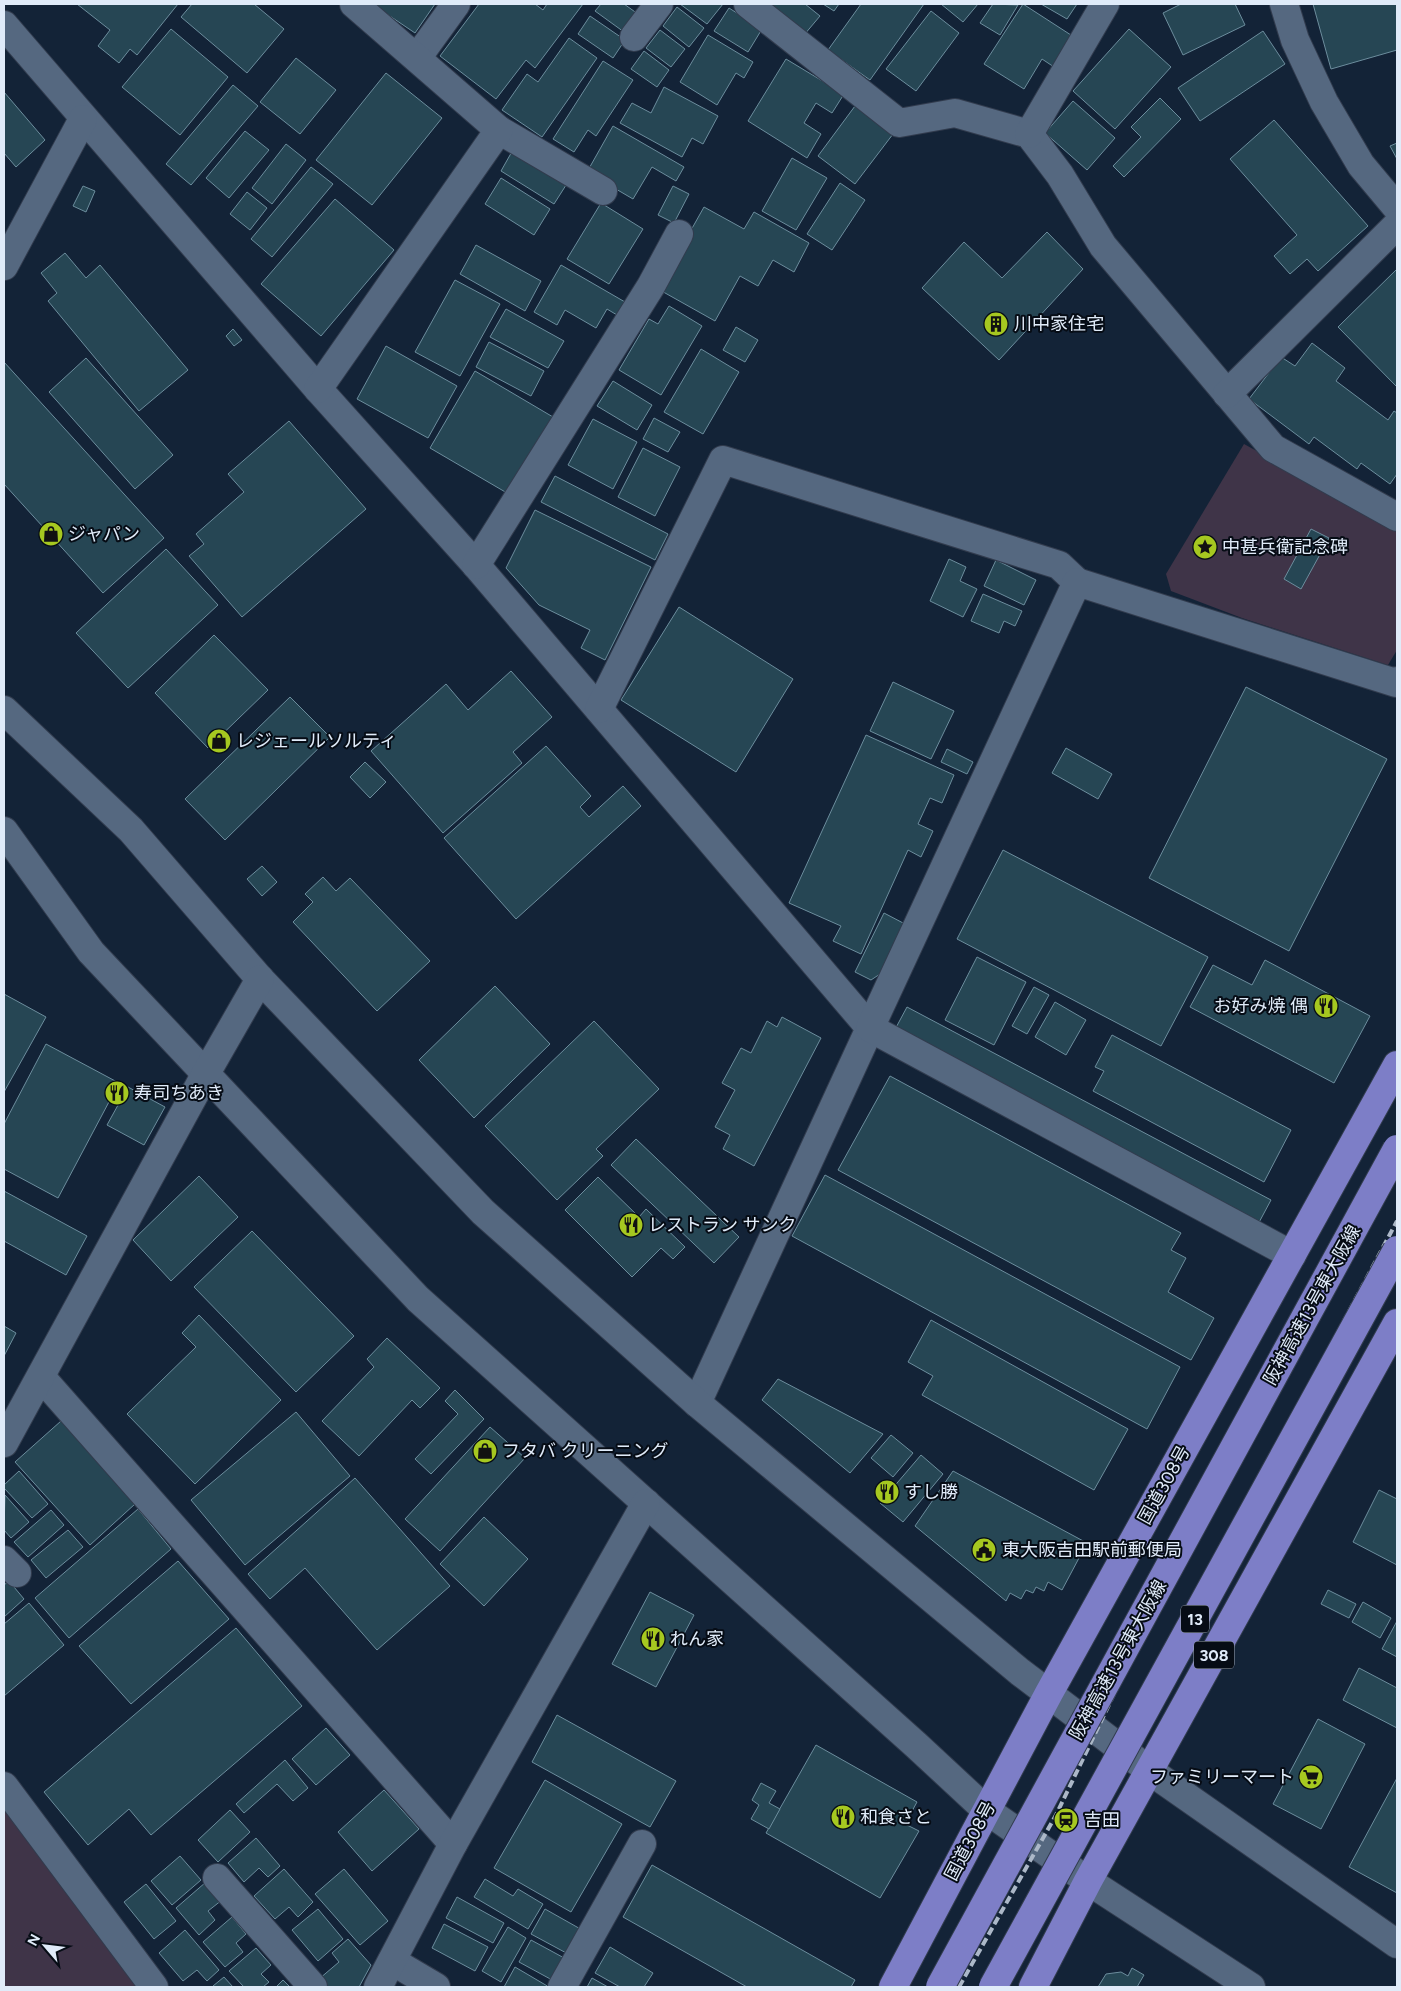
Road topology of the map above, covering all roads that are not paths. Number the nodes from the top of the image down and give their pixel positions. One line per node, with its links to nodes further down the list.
1 (354, 4): 9 (street)
2 (456, 4): 9 (street)
3 (659, 4): 8 (street)
4 (748, 4): 12 (street)
5 (1104, 4): 12 (street)
6 (1284, 4): 14 (street)
7 (4, 25): 10 (street)
8 (634, 37)
9 (417, 58): 11 (street)
10 (83, 119): 17 (street); 18 (street)
11 (499, 130): 13 (street); 18 (street)
12 (1029, 134): 19 (street)
13 (603, 191)
14 (1397, 208)
15 (1397, 225): 19 (street)
16 (679, 234): 21 (street)
17 (4, 266)
18 (318, 388): 21 (street)
19 (1227, 394): 20 (street)
20 (1397, 517)
21 (476, 565): 24 (street)
22 (1077, 582): 23 (street); 24 (street); 28 (street)
23 (1397, 681)
24 (599, 709): 28 (street)
25 (4, 710): 27 (street)
26 (4, 831): 30 (street)
27 (260, 979): 30 (street); 36 (street)
28 (870, 1028): 33 (street); 36 (street)
29 (1397, 1065): 33 (highway, 国道308号)
30 (205, 1075): 35 (street); 38 (street)
31 (1397, 1149): 55 (highway, 阪神高速13号東大阪線, bridge)
32 (1397, 1250): 56 (highway, 13, bridge)
33 (1292, 1255): 39 (highway, 国道308号)
34 (1397, 1323): 40 (highway, 308)
35 (42, 1377): 37 (street); 43 (street)
36 (697, 1403): 39 (street)
37 (4, 1443)
38 (646, 1503): 42 (street); 43 (street)
39 (1049, 1693): 40 (street); 42 (highway, 国道308号)
40 (1150, 1771): 46 (highway, 308); 47 (street)
41 (4, 1786): 49 (street)
42 (986, 1810): 46 (street); 54 (highway, 国道308号)
43 (453, 1844): 48 (street)
44 (642, 1844): 53 (street)
45 (217, 1878): 50 (street)
46 (1088, 1881): 57 (highway, 308); 58 (street)
47 (1397, 1944)
48 (392, 1961): 51 (street); 52 (street)
49 (154, 1987)
50 (313, 1987)
51 (378, 1987)
52 (436, 1987)
53 (562, 1987)
54 (893, 1987)
55 (940, 1987)
56 (993, 1987)
57 (1033, 1987)
58 (1251, 1987)

